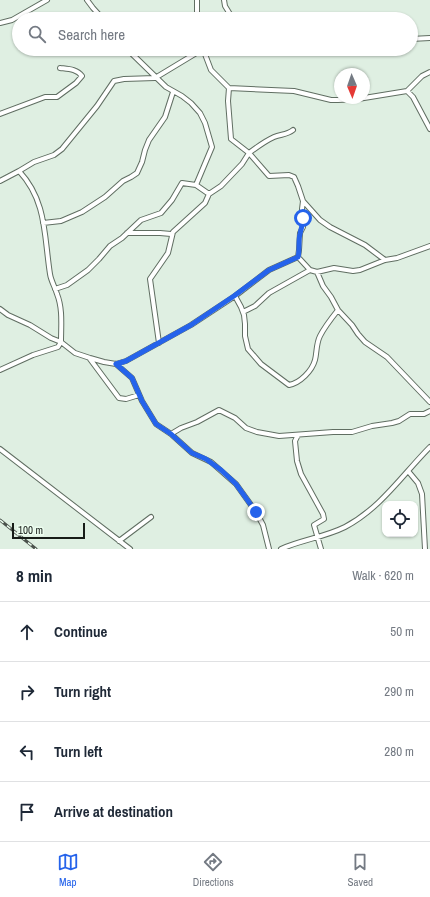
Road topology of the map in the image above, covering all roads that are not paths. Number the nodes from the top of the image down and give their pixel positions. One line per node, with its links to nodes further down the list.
1 (47, 0): 5 (street)
2 (88, 0): 6 (street)
3 (198, 0): 7 (street)
4 (224, 0): 8 (street)
5 (26, 12)
6 (97, 12)
7 (197, 12)
8 (228, 12)
9 (12, 20): 10 (street)
10 (0, 23)
11 (430, 38): 12 (street)
12 (418, 39)
13 (134, 56): 18 (street)
14 (191, 56): 18 (street)
15 (206, 56): 19 (street)
16 (60, 68): 22 (street)
17 (430, 72): 20 (street)
18 (155, 78): 21 (street); 26 (street)
19 (229, 88): 20 (street); 25 (street)
20 (407, 91): 23 (street)
21 (172, 92): 28 (street); 31 (street)
22 (0, 114)
23 (430, 128)
24 (292, 130): 25 (street)
25 (249, 153): 29 (street); 30 (street)
26 (19, 171): 27 (street); 31 (street)
27 (0, 181)
28 (196, 185): 29 (street); 32 (street)
29 (209, 194): 33 (street)
30 (303, 201): 35 (street); 36 (street)
31 (43, 223): 39 (street)
32 (127, 234): 33 (street); 39 (street)
33 (171, 234): 45 (street)
34 (430, 246): 36 (street)
35 (298, 257): 37 (street); 40 (street)
36 (385, 260): 38 (street)
37 (310, 270): 38 (street); 43 (street)
38 (317, 272): 42 (street)
39 (55, 289): 44 (street)
40 (234, 296): 43 (street); 45 (street)
41 (0, 309): 44 (street)
42 (338, 310): 43 (street); 50 (street)
43 (243, 312)
44 (61, 342): 46 (street); 48 (street)
45 (159, 343): 47 (street)
46 (90, 358): 47 (street); 49 (street)
47 (116, 364): 49 (street)
48 (0, 370)
49 (139, 395): 52 (street)
50 (430, 402)
51 (430, 411): 53 (street)
52 (171, 434): 53 (street); 61 (street)
53 (299, 435): 58 (street)
54 (430, 447): 56 (street)
55 (0, 449): 59 (street)
56 (408, 471): 58 (street); 64 (street)
57 (151, 518): 59 (street)
58 (318, 537): 62 (street); 63 (street)
59 (119, 541): 60 (street)
60 (130, 549)
61 (270, 549)
62 (281, 549)
63 (321, 549)
64 (425, 549)

